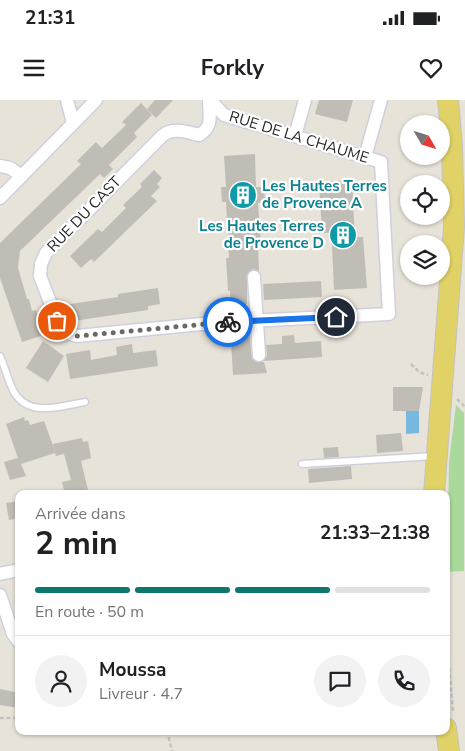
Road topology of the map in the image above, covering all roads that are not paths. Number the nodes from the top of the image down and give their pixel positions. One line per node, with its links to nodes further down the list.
1 (67, 100): 7 (street)
2 (96, 100): 7 (street)
3 (209, 100): 8 (street, RUE DE LA CHAUME); 15 (street, RUE DU CAST)
4 (305, 100): 8 (street)
5 (381, 100): 9 (street)
6 (448, 100): 19 (main road)
7 (73, 123): 11 (street)
8 (295, 136): 9 (street, RUE DE LA CHAUME)
9 (365, 157): 14 (street, RUE DE LA CHAUME)
10 (0, 166): 11 (street)
11 (22, 176): 12 (street)
12 (0, 198)
13 (254, 277): 14 (street)
14 (257, 321): 15 (street, RUE DE LA CHAUME); 16 (street)
15 (192, 324)
16 (259, 355)
17 (0, 356): 18 (lane)
18 (85, 402)
19 (437, 456): 20 (lane); 21 (main road)
20 (302, 464)
21 (434, 490)
22 (15, 571): 23 (street)
23 (0, 574)
24 (0, 595): 25 (street)
25 (15, 637)
26 (450, 735): 27 (main road)
27 (449, 751)

